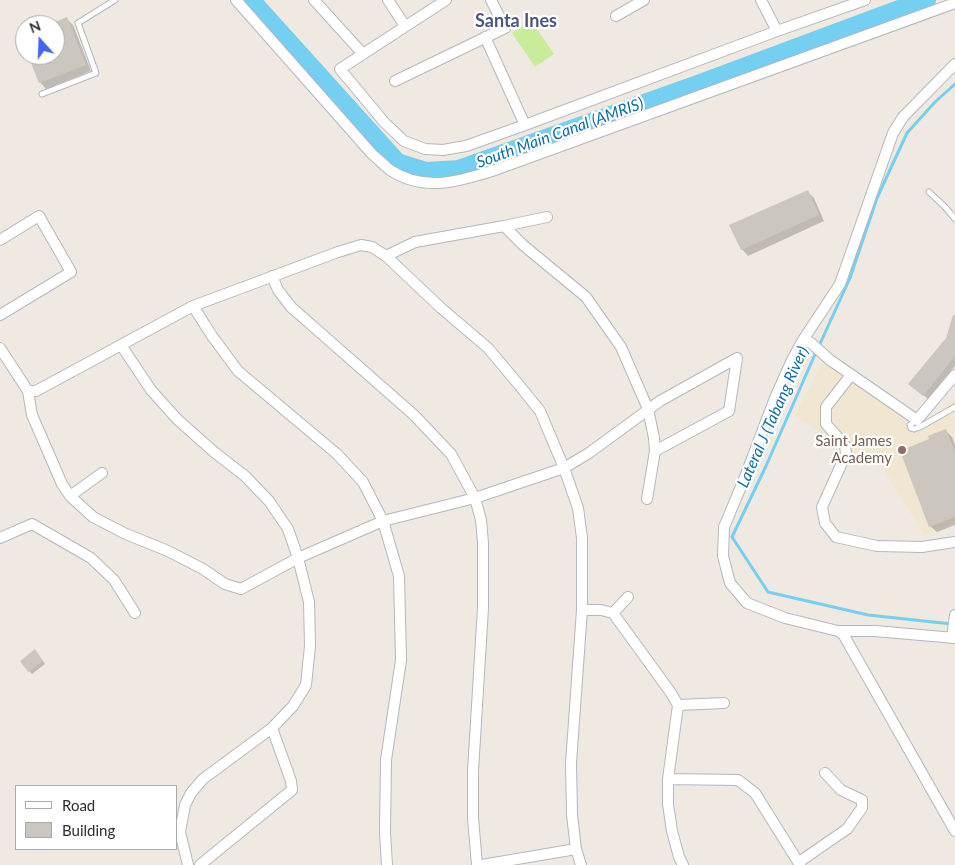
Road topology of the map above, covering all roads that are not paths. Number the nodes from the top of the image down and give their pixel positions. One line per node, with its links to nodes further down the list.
1 (116, 0): 18 (lane)
2 (236, 0): 10 (street)
3 (314, 0): 15 (street)
4 (388, 0): 12 (street)
5 (446, 0): 12 (street)
6 (491, 0): 14 (street)
7 (644, 0): 11 (street)
8 (761, 0): 13 (street)
9 (865, 0): 13 (street)
10 (955, 3)
11 (616, 16)
12 (405, 26): 15 (street)
13 (777, 31): 19 (street)
14 (485, 37): 17 (street); 19 (street)
15 (363, 54): 19 (street)
16 (955, 64): 29 (street)
17 (395, 81)
18 (42, 94)
19 (524, 126)
20 (929, 192): 22 (lane)
21 (547, 217): 23 (street)
22 (955, 219)
23 (504, 226): 25 (street); 36 (street)
24 (0, 240): 28 (street)
25 (386, 256): 26 (street); 39 (street)
26 (272, 276): 27 (street); 42 (street)
27 (193, 306): 30 (street); 44 (street)
28 (0, 315)
29 (807, 342): 32 (street); 53 (street)
30 (121, 345): 34 (street); 47 (street)
31 (0, 348): 34 (street)
32 (851, 375): 37 (street); 46 (street)
33 (955, 375): 37 (street)
34 (28, 391): 41 (street)
35 (955, 407): 37 (lane)
36 (648, 409): 38 (street); 38 (street); 39 (street)
37 (917, 420)
38 (655, 451): 43 (street)
39 (564, 468): 42 (street); 49 (street)
40 (102, 473): 41 (street)
41 (70, 496): 47 (street)
42 (475, 498): 44 (street); 67 (street)
43 (647, 499)
44 (383, 521): 47 (street); 66 (street)
45 (0, 538): 50 (street)
46 (955, 542)
47 (298, 558): 57 (street)
48 (628, 597): 51 (street)
49 (582, 610): 51 (street); 62 (street)
50 (135, 613)
51 (613, 613): 56 (street)
52 (955, 615): 54 (street)
53 (838, 631): 54 (street); 60 (street)
54 (954, 636)
55 (724, 702): 56 (street)
56 (678, 705): 59 (street)
57 (272, 728): 61 (street); 65 (street)
58 (825, 773): 63 (street)
59 (668, 779): 63 (street); 70 (street)
60 (955, 831)
61 (178, 832): 64 (street)
62 (576, 850): 68 (street); 69 (street)
63 (799, 863)
64 (188, 865)
65 (200, 865)
66 (387, 865)
67 (477, 865)
68 (482, 865)
69 (581, 865)
70 (683, 865)

